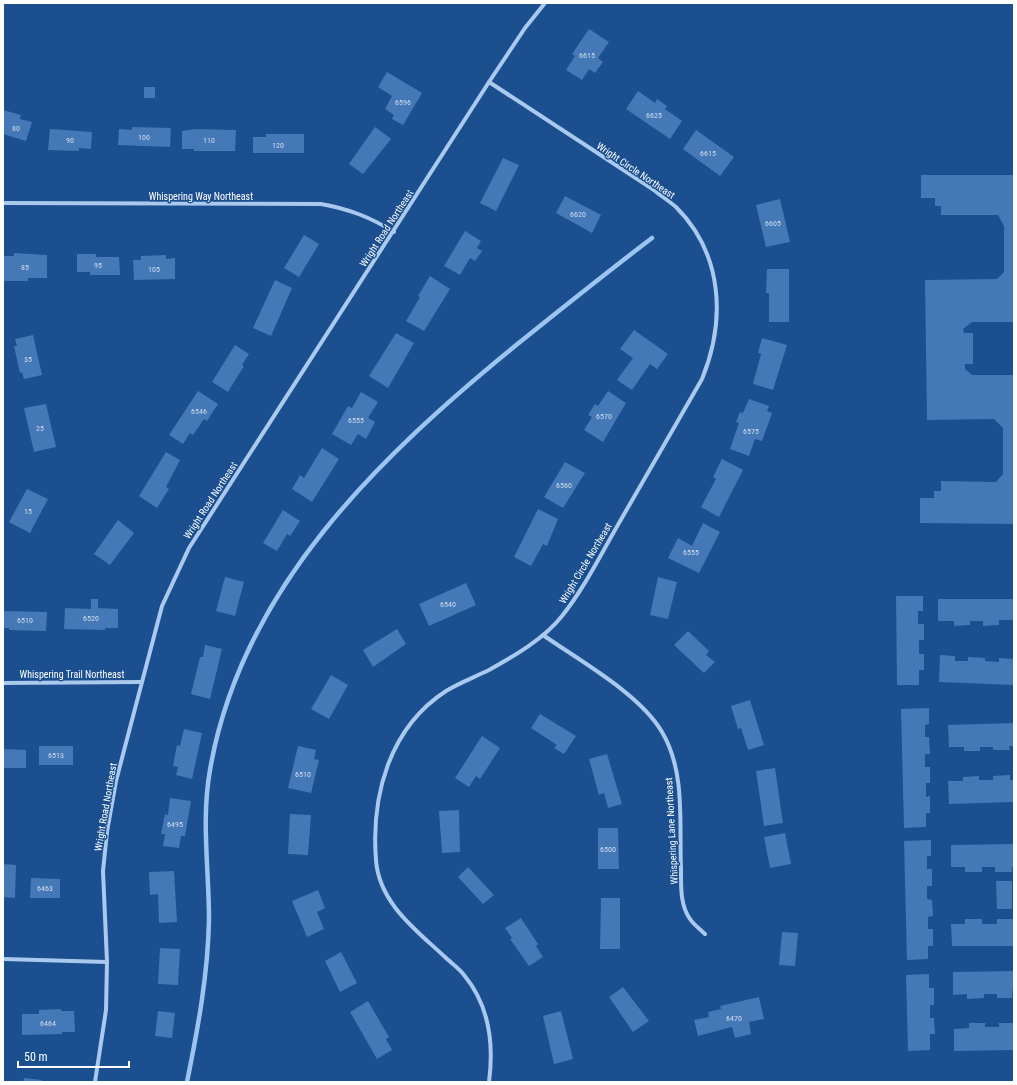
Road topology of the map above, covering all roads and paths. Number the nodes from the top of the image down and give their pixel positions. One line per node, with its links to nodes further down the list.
1 (545, 3): 2 (street, Wright Road Northeast)
2 (489, 82): 4 (street, Wright Road Northeast); 5 (street, Wright Circle Northeast)
3 (3, 203): 4 (street, Whispering Way Northeast)
4 (394, 232): 7 (street, Wright Road Northeast)
5 (543, 636): 8 (street, Whispering Lane Northeast); 12 (street, Wright Circle Northeast)
6 (3, 682): 7 (street, Whispering Trail Northeast)
7 (141, 682): 10 (street, Wright Road Northeast)
8 (705, 934)
9 (3, 959): 10 (street)
10 (107, 962): 11 (street, Wright Road Northeast)
11 (95, 1082)
12 (489, 1082)

